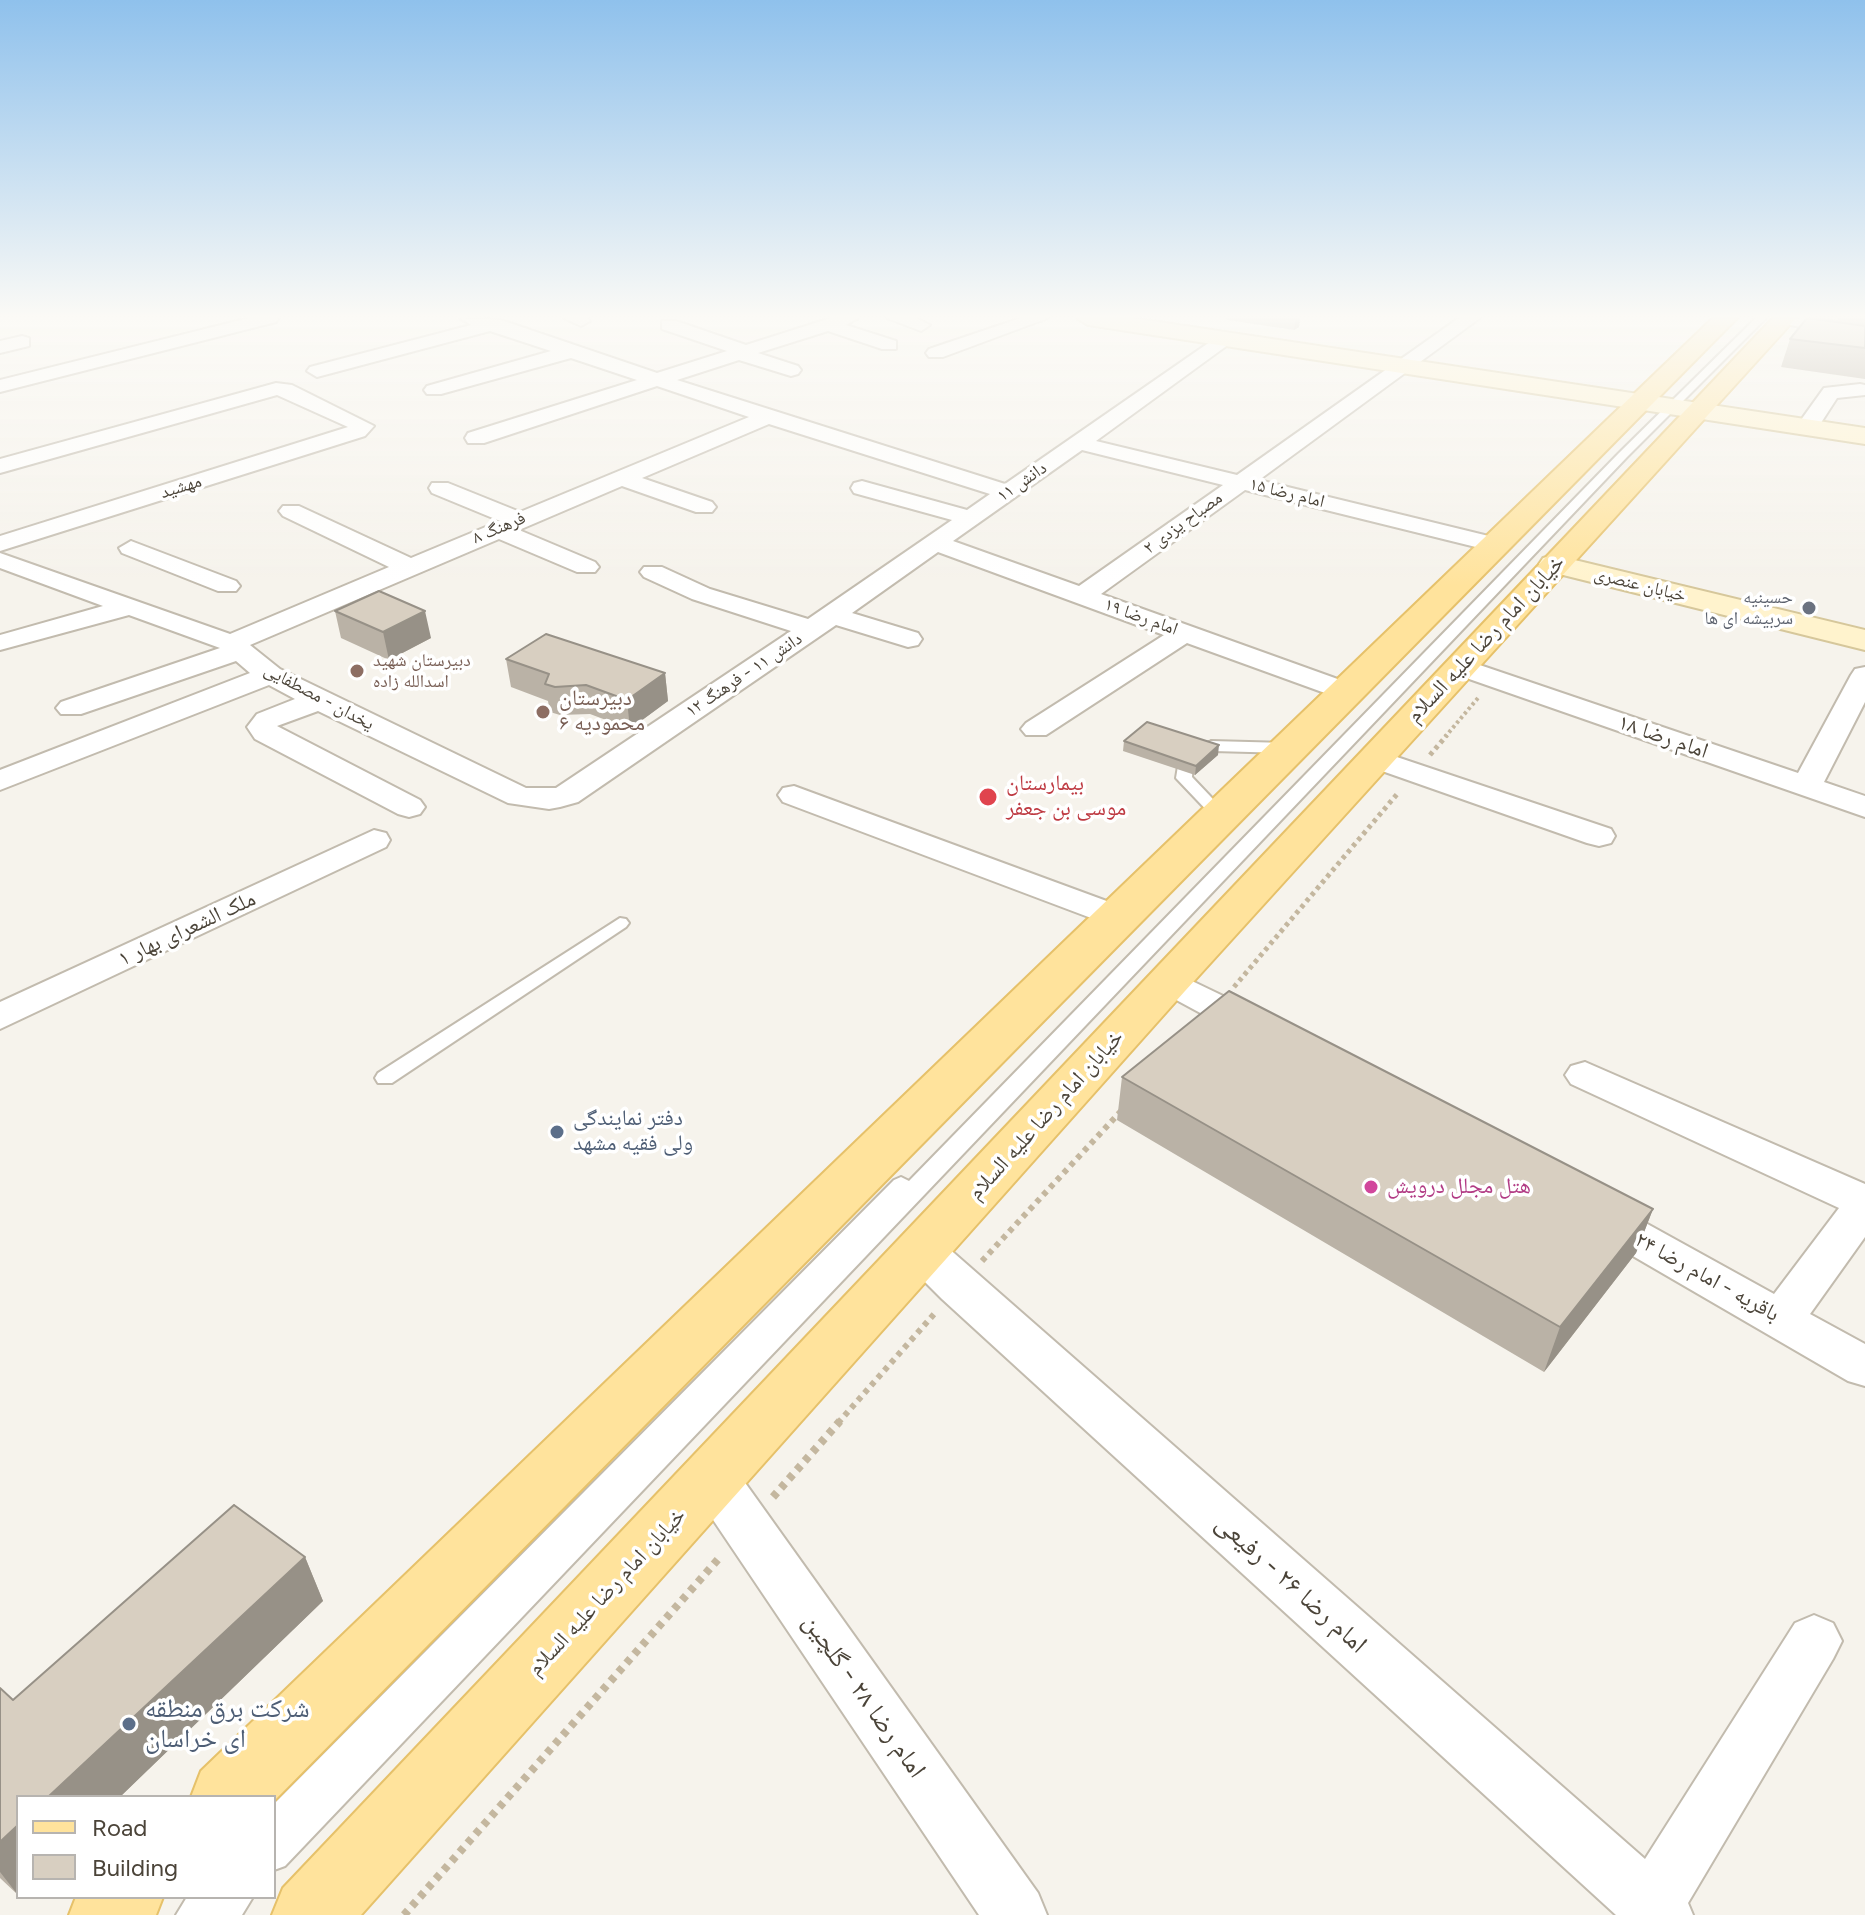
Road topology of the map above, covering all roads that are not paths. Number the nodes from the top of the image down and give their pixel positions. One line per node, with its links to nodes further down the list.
1 (210, 407): 18 (street, مهشید)
2 (324, 407): 29 (street, مهشید)
3 (568, 407): 16 (street)
4 (744, 407): 13 (street)
5 (1130, 407): 17 (street, دانش ۱۱)
6 (1341, 407): 20 (street, مصباح یزدی ۲)
7 (1668, 407): 30 (main road, خیابان امام رضا علیه السلام)
8 (1669, 407): 33 (main road, خیابان امام رضا علیه السلام)
9 (1669, 407): 82 (lane)
10 (1669, 407): 83 (lane)
11 (1679, 407): 14 (main road)
12 (1820, 407): 14 (street)
13 (769, 416): 19 (street, فرهنگ ۸); 23 (street)
14 (1807, 427): 15 (main road)
15 (1865, 436)
16 (476, 438)
17 (1079, 443): 20 (street, امام رضا ۱۵); 23 (street, دانش ۱۱)
18 (0, 466)
19 (620, 478): 24 (street); 27 (street, فرهنگ ۸)
20 (1239, 481): 30 (street, امام رضا ۱۵); 40 (street, مصباح یزدی ۲)
21 (440, 488): 27 (street)
22 (862, 488): 26 (street)
23 (1009, 492): 26 (street, دانش ۱۱)
24 (704, 507)
25 (291, 511): 34 (street)
26 (971, 518): 28 (street, دانش ۱۱)
27 (507, 525): 34 (street, فرهنگ ۸); 35 (street)
28 (935, 543): 40 (street, امام رضا ۱۹); 41 (street, دانش ۱۱ - فرهنگ ۱۲)
29 (0, 544)
30 (1496, 545): 50 (main road, خیابان امام رضا علیه السلام)
31 (131, 548): 36 (street)
32 (0, 560): 39 (street, یخدان - مصطفایی)
33 (1554, 564): 44 (main road, خیابان عنصری); 47 (main road, خیابان امام رضا علیه السلام)
34 (409, 567): 46 (street, فرهنگ ۸)
35 (586, 567)
36 (183, 568): 38 (street); 39 (street)
37 (653, 572): 41 (street)
38 (227, 586)
39 (134, 592): 45 (street); 46 (street, یخدان - مصطفایی)
40 (1082, 596): 42 (street, امام رضا ۱۹)
41 (822, 622): 43 (street); 53 (street, دانش ۱۱ - فرهنگ ۱۲)
42 (1185, 633): 50 (street, امام رضا ۱۹); 55 (street)
43 (908, 639)
44 (1865, 640)
45 (3, 643)
46 (235, 647): 48 (street, یخدان - مصطفایی); 54 (street, فرهنگ ۸)
47 (1478, 673): 57 (main road, خیابان امام رضا علیه السلام); 59 (street, امام رضا ۱۸)
48 (270, 675): 52 (street, یخدان - مصطفایی); 58 (street)
49 (1865, 675): 59 (street)
50 (1347, 692): 56 (main road, خیابان امام رضا علیه السلام)
51 (671, 694): 53 (street)
52 (319, 700): 61 (street, یخدان - مصطفایی); 62 (street)
53 (701, 704): 61 (street, دانش ۱۱ - فرهنگ ۱۲)
54 (71, 708)
55 (1036, 729)
56 (1290, 748): 64 (main road, خیابان امام رضا علیه السلام); 64 (lane)
57 (1396, 766): 65 (street); 69 (main road, خیابان امام رضا علیه السلام)
58 (0, 781)
59 (1806, 787): 63 (street, امام رضا ۱۸)
60 (794, 795): 67 (street)
61 (549, 800)
62 (409, 807)
63 (1865, 807)
64 (1221, 816): 67 (main road, خیابان امام رضا علیه السلام)
65 (1599, 836)
66 (374, 840): 70 (street, ملک الشعرای بهار ۱)
67 (1119, 917): 81 (main road, خیابان امام رضا علیه السلام)
68 (620, 923): 73 (lane)
69 (1169, 981): 71 (street); 76 (main road, خیابان امام رضا علیه السلام)
70 (0, 1017)
71 (1287, 1044)
72 (1585, 1075): 75 (street)
73 (385, 1078)
74 (1562, 1196): 77 (street, باقریه - امام رضا ۲۴)
75 (1865, 1204): 77 (street)
76 (940, 1269): 79 (main road, خیابان امام رضا علیه السلام); 87 (street, امام رضا ۲۶ - رفیعی)
77 (1781, 1318): 78 (street, باقریه - امام رضا ۲۴)
78 (1865, 1367)
79 (713, 1478): 91 (main road, خیابان امام رضا علیه السلام); 92 (street, امام رضا ۲۸ - گلچین)
80 (1814, 1641): 87 (street)
81 (229, 1795)
82 (276, 1823)
83 (276, 1853)
84 (123, 1899): 88 (main road)
85 (206, 1899): 89 (lane)
86 (235, 1899): 90 (lane)
87 (1656, 1910)
88 (107, 1915)
89 (192, 1915)
90 (221, 1915)
91 (310, 1915)
92 (1016, 1915)

